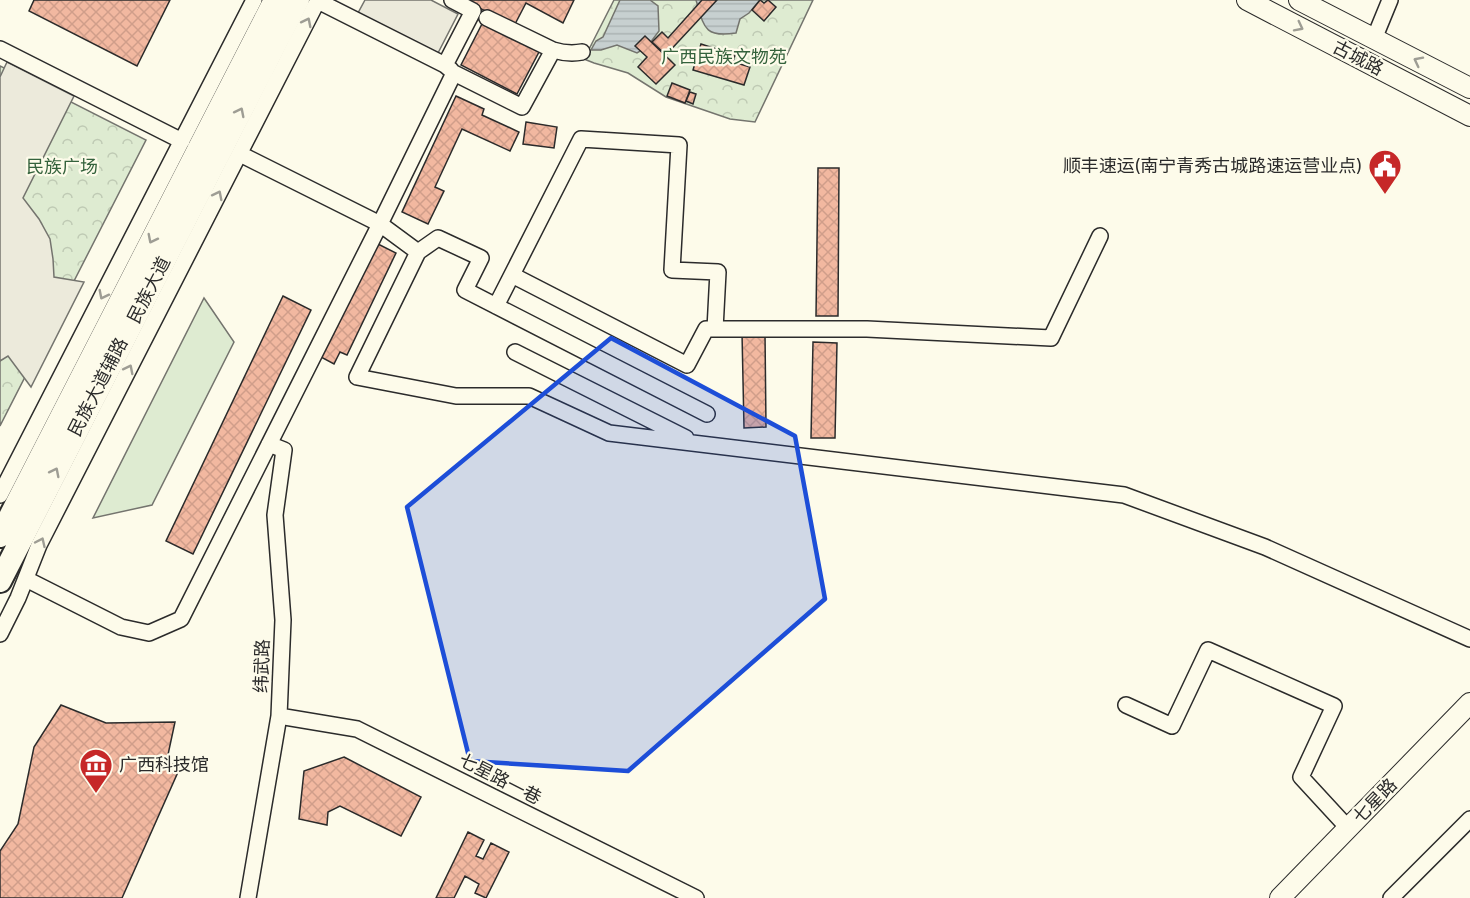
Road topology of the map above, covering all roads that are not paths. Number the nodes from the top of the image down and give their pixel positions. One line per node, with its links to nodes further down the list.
1 (254, 0): 16 (street, 民族大道辅路)
2 (275, 0): 29 (highway, 民族大道, one-way to 29)
3 (311, 0): 13 (street); 17 (street, 民族大道辅路, one-way to 3); 31 (highway, 民族大道, one-way to 3)
4 (452, 0): 13 (street)
5 (1247, 0): 15 (main road, 古城路, one-way to 15)
6 (1299, 0): 9 (main road, 古城路)
7 (1390, 0): 9 (street)
8 (487, 18): 11 (street)
9 (1374, 39): 14 (main road, 古城路, one-way to 9)
10 (0, 49): 16 (street)
11 (552, 50): 12 (street); 13 (street)
12 (582, 51)
13 (450, 69): 18 (street)
14 (1470, 88)
15 (1470, 116)
16 (182, 141): 28 (street, 民族大道辅路, one-way to 28)
17 (240, 153): 18 (street); 30 (street, 民族大道辅路, one-way to 17)
18 (380, 224): 20 (street); 27 (street)
19 (1100, 236): 23 (street)
20 (418, 252): 22 (street); 26 (street)
21 (512, 275): 22 (street); 23 (street); 23 (street)
22 (496, 306): 25 (street)
23 (715, 329)
24 (515, 352): 26 (street)
25 (707, 414)
26 (696, 443): 33 (street)
27 (269, 444): 30 (street); 36 (street, 纬武路)
28 (0, 495)
29 (0, 536)
30 (26, 579): 32 (street, 民族大道辅路)
31 (0, 580)
32 (0, 634)
33 (1470, 639)
34 (1470, 703): 38 (main road, 七星路)
35 (1126, 705): 38 (street)
36 (279, 716): 39 (street, 纬武路); 40 (street, 七星路一巷)
37 (1470, 819): 42 (street)
38 (1348, 828): 41 (main road, 七星路)
39 (248, 898)
40 (696, 898)
41 (1280, 898)
42 (1391, 898)

